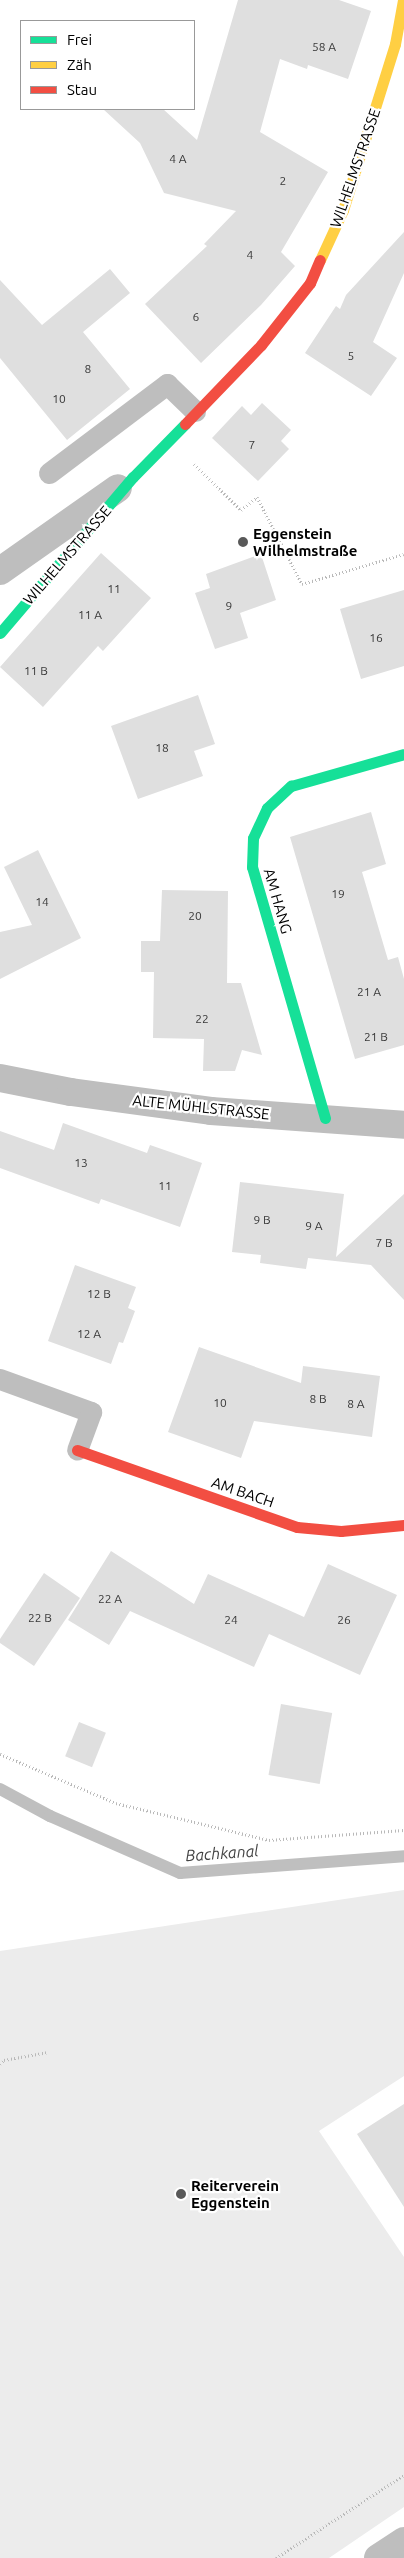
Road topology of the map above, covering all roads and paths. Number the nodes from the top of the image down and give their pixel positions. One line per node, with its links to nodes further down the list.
1 (403, 0): 2 (street, WILHELMSTRASSE)
2 (196, 411): 3 (street, WILHELMSTRASSE); 4 (lane)
3 (169, 439): 5 (street, WILHELMSTRASSE); 6 (path)
4 (50, 472)
5 (133, 477): 7 (street, WILHELMSTRASSE); 8 (street, WILHELMSTRASSE)
6 (404, 554)
7 (0, 571)
8 (0, 632)
9 (404, 754): 11 (street, AM HANG)
10 (0, 1078): 11 (street, ALTE MÜHLSTRASSE)
11 (325, 1118): 12 (street, ALTE MÜHLSTRASSE)
12 (404, 1124)
13 (0, 1379): 14 (lane)
14 (77, 1450): 15 (street, AM BACH)
15 (404, 1525)
16 (0, 1754): 17 (path)
17 (404, 1830)
18 (48, 2052): 19 (path)
19 (0, 2064)
20 (404, 2475): 22 (path)
21 (404, 2541): 23 (street)
22 (276, 2558)
23 (378, 2558)

